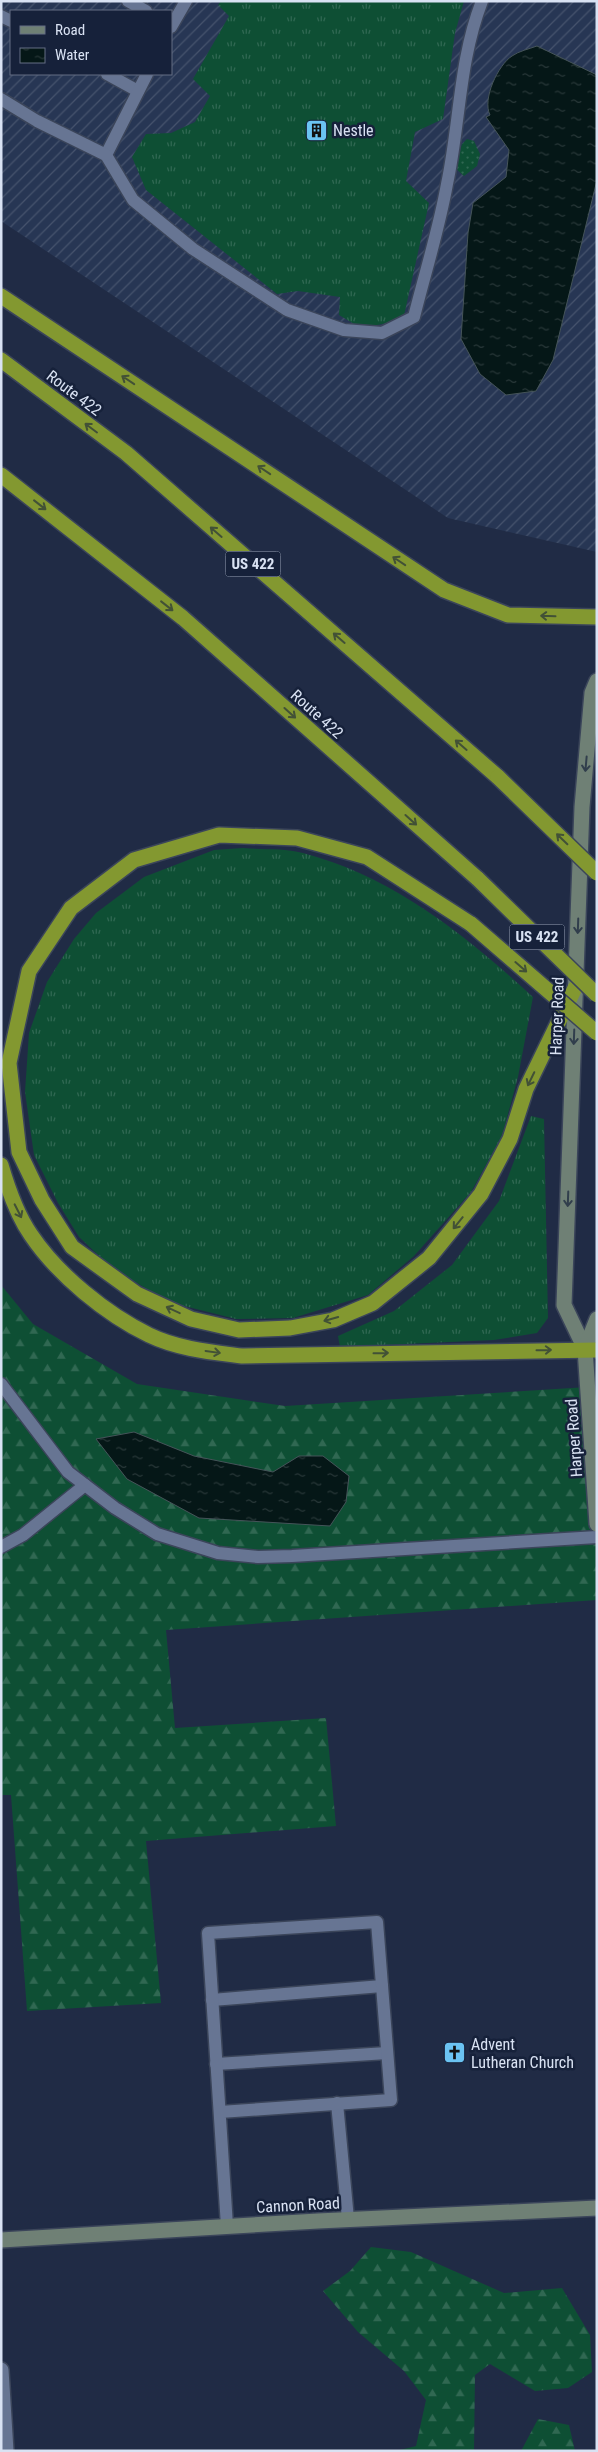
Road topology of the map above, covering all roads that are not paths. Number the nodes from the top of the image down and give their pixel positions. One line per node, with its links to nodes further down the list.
1 (128, 1): 4 (lane)
2 (186, 1): 5 (lane)
3 (482, 1): 10 (lane)
4 (144, 10)
5 (172, 24)
6 (109, 75): 8 (lane)
7 (146, 75): 8 (lane)
8 (138, 91): 10 (lane)
9 (1, 99): 10 (lane)
10 (106, 155)
11 (1, 296): 14 (highway, one-way to 11)
12 (1, 360): 16 (highway, Route 422 / US 422, one-way to 12, bridge)
13 (1, 475): 18 (highway, Route 422 / US 422, one-way to 18, bridge)
14 (597, 617)
15 (597, 681): 17 (street, Harper Road, one-way to 17)
16 (597, 873)
17 (575, 988): 19 (highway, one-way to 19, bridge); 22 (street, Harper Road, one-way to 22)
18 (597, 995)
19 (597, 1033)
20 (1, 1165): 22 (highway, one-way to 22)
21 (597, 1319): 22 (street, Harper Road)
22 (591, 1349): 25 (street, Harper Road)
23 (1, 1384): 24 (lane)
24 (85, 1485): 26 (lane); 27 (lane)
25 (597, 1524)
26 (597, 1537)
27 (1, 1548)
28 (382, 1986): 29 (lane); 29 (lane); 30 (lane)
29 (212, 2000): 31 (lane)
30 (387, 2053): 31 (lane); 32 (lane)
31 (216, 2064): 33 (lane)
32 (338, 2104): 33 (lane); 35 (lane)
33 (220, 2112): 36 (lane)
34 (597, 2208): 35 (street, Cannon Road)
35 (348, 2219): 36 (street, Cannon Road)
36 (227, 2226): 37 (street, Cannon Road)
37 (1, 2240)
38 (1, 2370): 39 (street)
39 (6, 2451)

